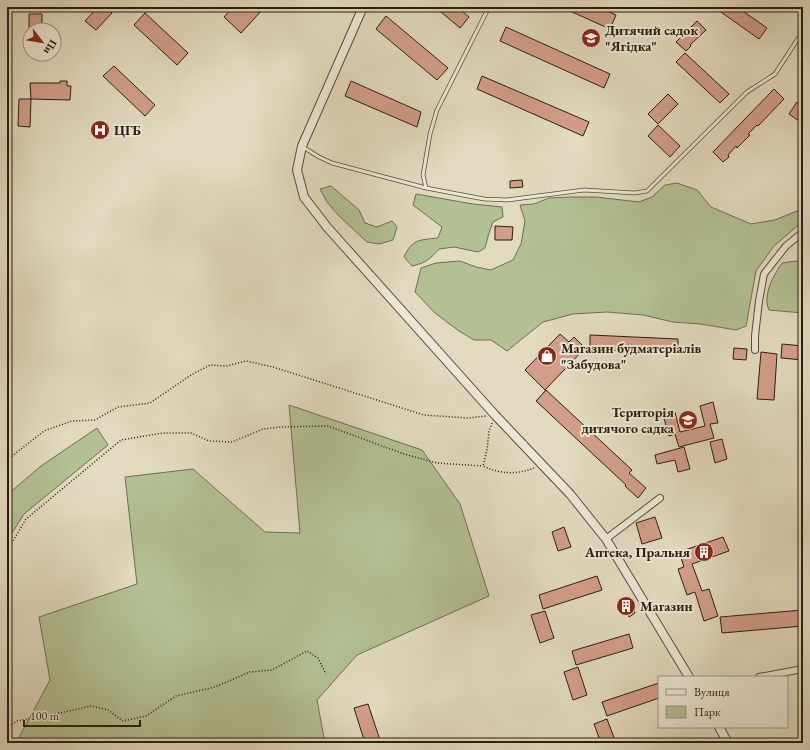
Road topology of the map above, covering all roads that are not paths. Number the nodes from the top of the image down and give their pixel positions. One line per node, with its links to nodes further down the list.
1 (363, 7): 4 (street)
2 (489, 7): 5 (lane)
3 (803, 31): 5 (lane)
4 (302, 146): 5 (lane); 9 (street)
5 (426, 188)
6 (803, 232): 7 (street)
7 (755, 350)
8 (660, 498): 9 (street)
9 (606, 539): 11 (street)
10 (803, 668): 12 (street)
11 (688, 676)
12 (765, 676)
13 (720, 728): 14 (street)
14 (728, 743)

